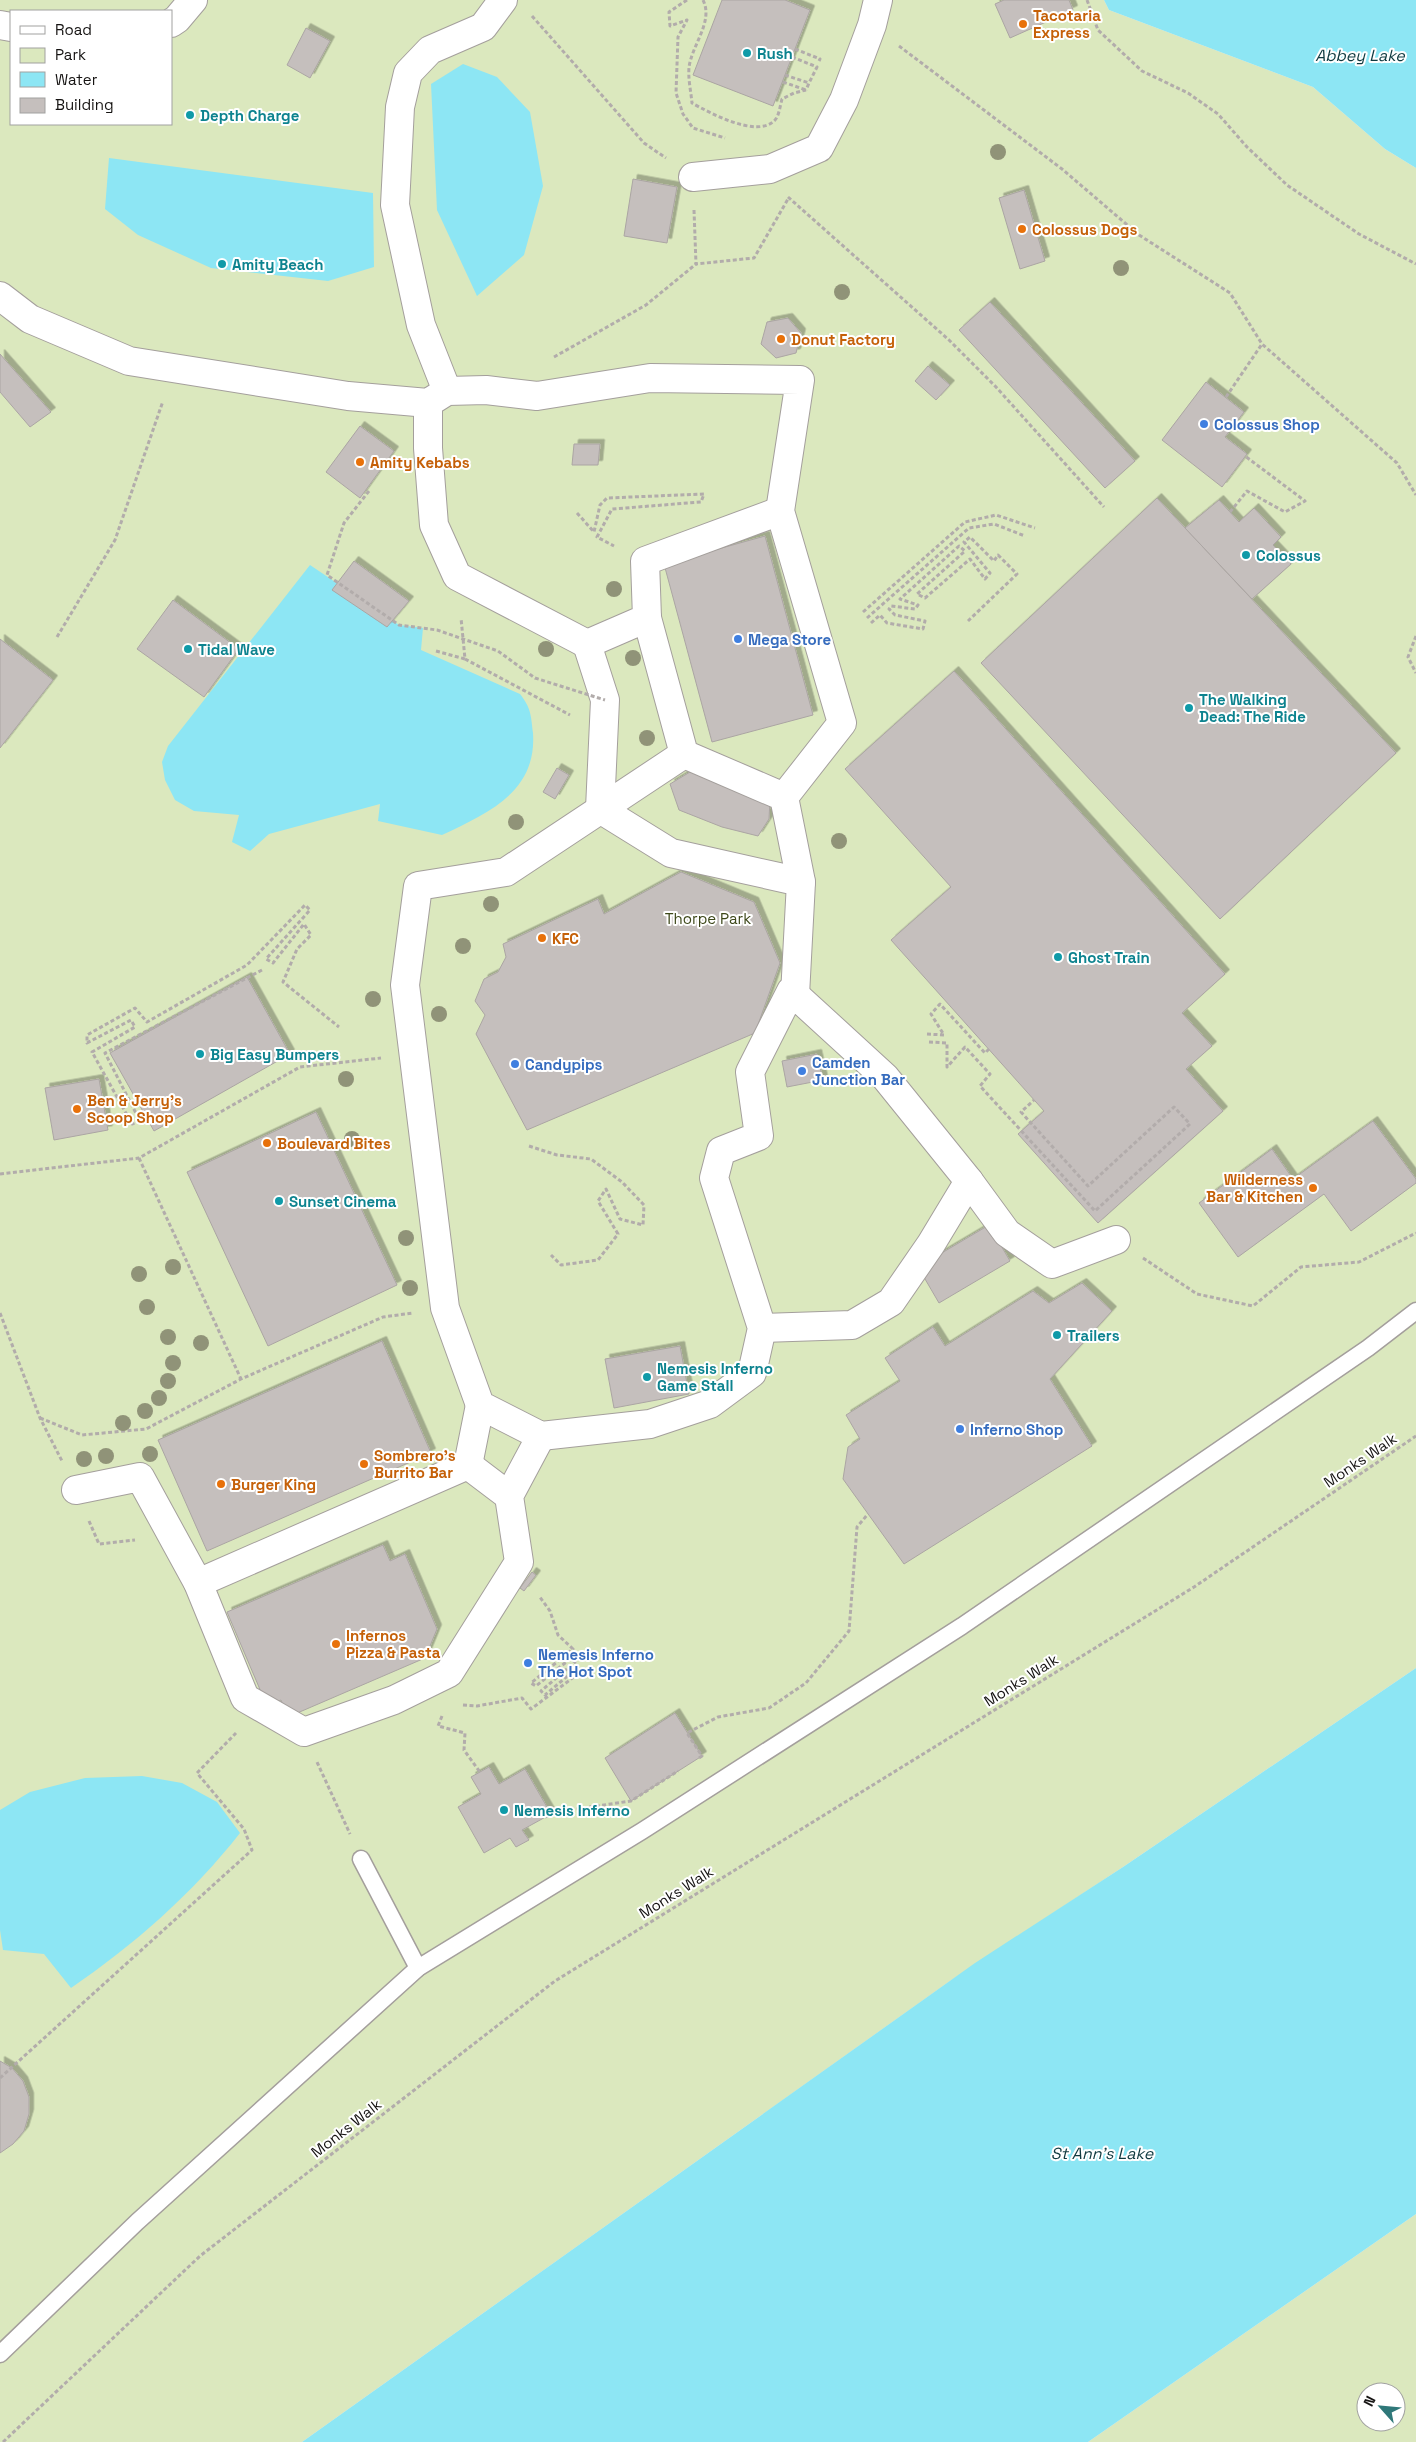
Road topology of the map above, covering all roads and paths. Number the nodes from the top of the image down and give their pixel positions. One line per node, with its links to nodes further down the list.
1 (193, 0): 8 (street)
2 (503, 0): 26 (street)
3 (687, 0): 16 (path)
4 (703, 0): 15 (path)
5 (1087, 0): 21 (path)
6 (875, 12): 17 (street); 23 (path)
7 (531, 14): 18 (path)
8 (172, 22)
9 (795, 49): 11 (path)
10 (792, 58): 11 (path)
11 (817, 67): 14 (path)
12 (785, 74): 14 (path)
13 (783, 82): 15 (path)
14 (809, 84): 15 (path)
15 (806, 90)
16 (727, 138)
17 (770, 169): 18 (street); 19 (path)
18 (693, 177): 20 (path)
19 (789, 198): 20 (path); 31 (path)
20 (696, 264): 24 (path)
21 (1416, 264)
22 (0, 296): 25 (street)
23 (1262, 344): 27 (path); 30 (path)
24 (546, 361)
25 (169, 368): 26 (street); 44 (path)
26 (438, 397): 32 (street); 38 (street)
27 (1226, 397)
28 (1245, 456): 33 (path)
29 (369, 491): 50 (path, bridge)
30 (1416, 495)
31 (1104, 507)
32 (780, 511): 40 (street); 52 (street)
33 (1230, 512)
34 (577, 513): 37 (path)
35 (1035, 528): 39 (path)
36 (1025, 536): 41 (path)
37 (620, 549)
38 (457, 576): 46 (street); 48 (path)
39 (863, 612)
40 (647, 618): 46 (street); 51 (street)
41 (867, 618)
42 (968, 621): 43 (path)
43 (871, 623)
44 (57, 636)
45 (1416, 636): 49 (path)
46 (587, 644): 50 (street)
47 (436, 651): 48 (path)
48 (465, 659): 50 (path)
49 (1416, 673)
50 (605, 711): 53 (street)
51 (684, 754): 52 (street); 53 (street)
52 (784, 797): 54 (street)
53 (600, 809): 54 (street); 61 (street)
54 (801, 882): 56 (street)
55 (262, 970): 57 (path)
56 (795, 995): 66 (street); 72 (street)
57 (339, 1027)
58 (927, 1034): 60 (path)
59 (929, 1042): 62 (path)
60 (989, 1049)
61 (414, 1054): 64 (path); 70 (street)
62 (1034, 1100)
63 (529, 1146): 69 (path)
64 (139, 1158): 65 (path); 73 (path)
65 (0, 1174)
66 (969, 1180): 68 (street); 72 (street)
67 (1416, 1233): 68 (path)
68 (1116, 1240)
69 (551, 1255)
70 (445, 1308): 73 (path); 74 (street)
71 (1416, 1312): 93 (lane)
72 (762, 1328): 76 (street)
73 (241, 1379): 75 (path)
74 (480, 1405): 76 (street); 78 (street)
75 (40, 1418)
76 (541, 1436): 80 (street)
77 (1416, 1436): 96 (path, Monks Walk)
78 (468, 1464): 80 (street); 82 (street)
79 (76, 1490): 82 (street)
80 (509, 1496): 87 (street)
81 (868, 1514): 88 (path)
82 (198, 1583): 85 (street)
83 (535, 1590): 84 (path)
84 (455, 1704)
85 (261, 1707): 87 (street); 94 (path)
86 (443, 1711): 90 (path)
87 (304, 1732): 92 (path)
88 (694, 1761)
89 (686, 1766): 91 (path)
90 (480, 1772)
91 (545, 1817)
92 (361, 1859): 93 (lane)
93 (418, 1968): 95 (lane)
94 (0, 2078)
95 (0, 2354)
96 (4, 2442)

